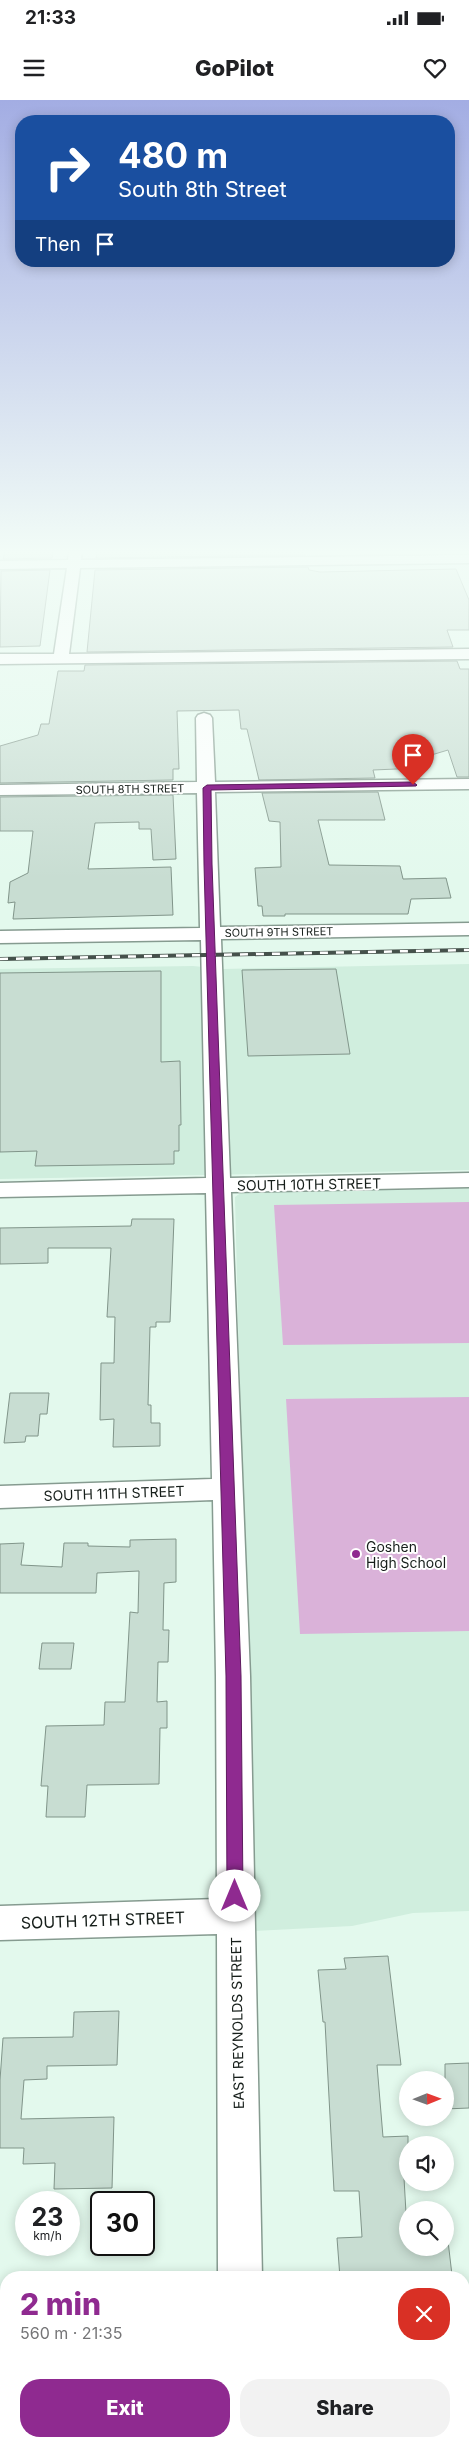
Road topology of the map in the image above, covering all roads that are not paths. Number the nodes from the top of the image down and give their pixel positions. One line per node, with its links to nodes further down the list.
1 (204, 718): 3 (street, EAST REYNOLDS STREET)
2 (469, 784): 3 (street, SOUTH 8TH STREET)
3 (207, 788): 4 (street, SOUTH 8TH STREET); 6 (street, EAST REYNOLDS STREET)
4 (0, 790)
5 (469, 929): 6 (street, SOUTH 9TH STREET)
6 (210, 933): 7 (street, SOUTH 9TH STREET); 9 (street, EAST REYNOLDS STREET)
7 (0, 937)
8 (469, 1180): 9 (street, SOUTH 10TH STREET)
9 (219, 1186): 10 (street, SOUTH 10TH STREET); 11 (street, EAST REYNOLDS STREET)
10 (0, 1190)
11 (228, 1489): 12 (street, SOUTH 11TH STREET); 13 (street, EAST REYNOLDS STREET)
12 (0, 1497)
13 (236, 1916): 14 (street, SOUTH 12TH STREET); 15 (street, EAST REYNOLDS STREET)
14 (0, 1923)
15 (240, 2271)

